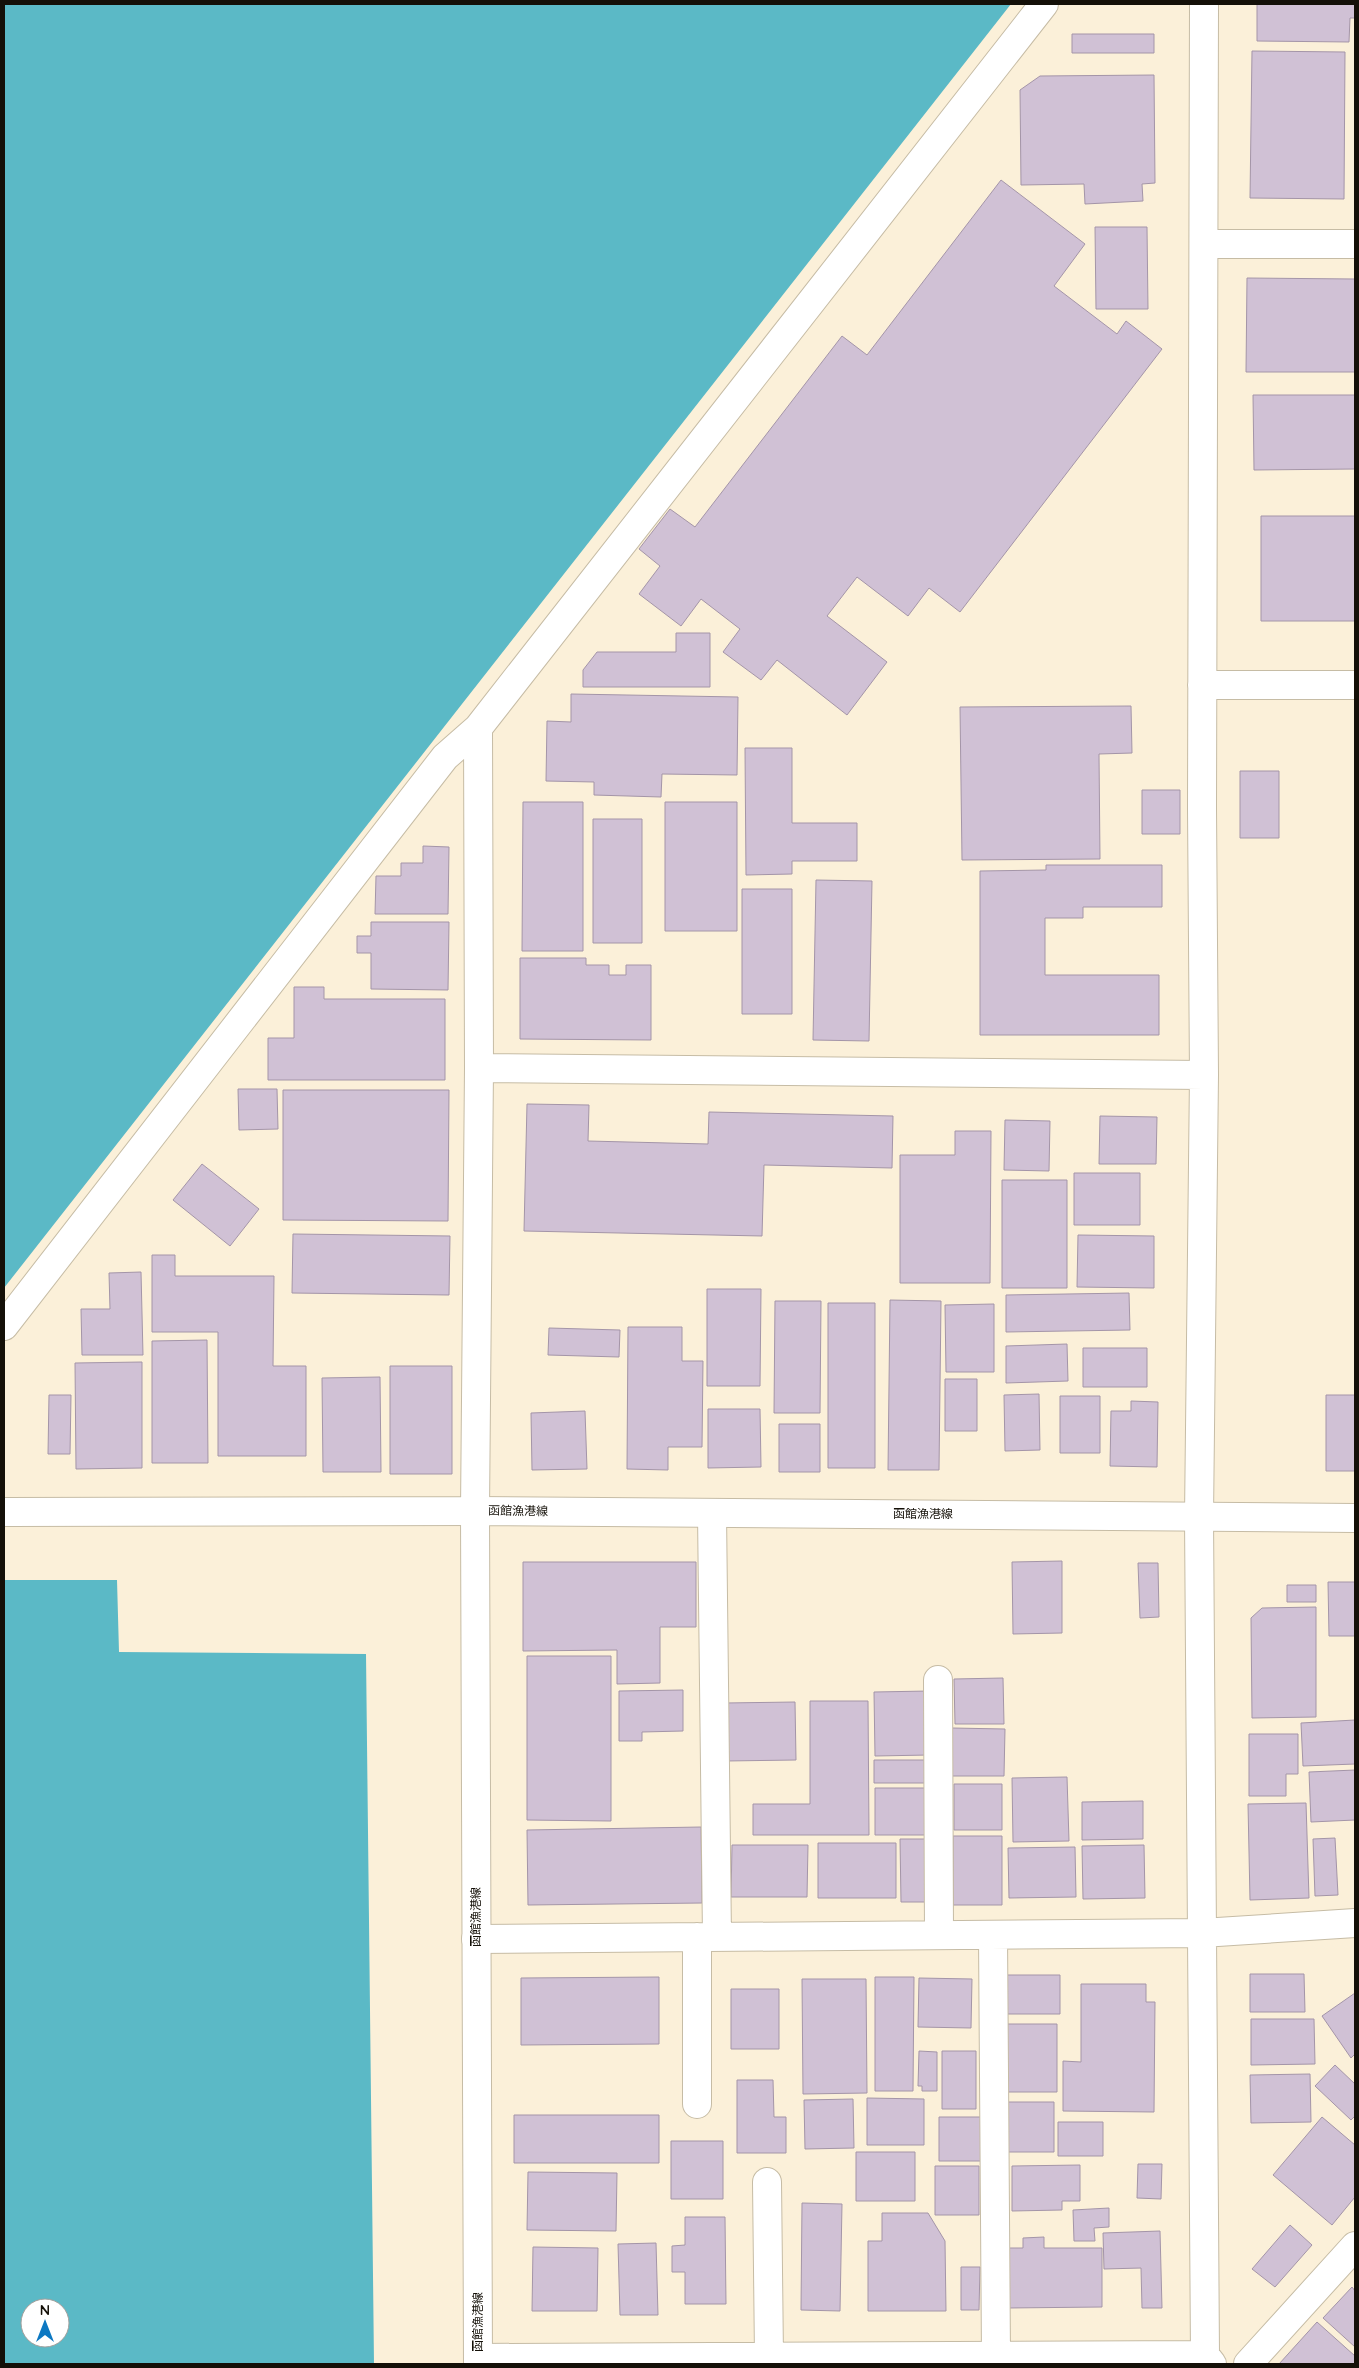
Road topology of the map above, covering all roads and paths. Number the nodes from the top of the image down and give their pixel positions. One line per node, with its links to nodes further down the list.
1 (1044, 4): 7 (street)
2 (1204, 4): 3 (street)
3 (1204, 244): 4 (street); 5 (street)
4 (1355, 244)
5 (1202, 685): 6 (street); 9 (street)
6 (1355, 685)
7 (478, 728): 8 (street); 10 (street)
8 (479, 1068): 9 (street); 11 (street)
9 (1204, 1075): 14 (street)
10 (4, 1326)
11 (475, 1511): 12 (street); 13 (street, 函館漁港線); 22 (street, 函館漁港線)
12 (4, 1512)
13 (712, 1513): 14 (street, 函館漁港線); 21 (street)
14 (1198, 1516): 15 (street, 函館漁港線); 18 (street)
15 (1355, 1518)
16 (938, 1680): 20 (street)
17 (1355, 1923): 18 (street)
18 (1202, 1933): 19 (street); 28 (street)
19 (992, 1934): 20 (street); 26 (street)
20 (939, 1935): 21 (street)
21 (707, 1937): 22 (street); 23 (street)
22 (476, 1939): 29 (street, 函館漁港線)
23 (697, 2104)
24 (767, 2182): 27 (street)
25 (1355, 2246): 30 (street)
26 (996, 2356): 27 (street); 28 (street)
27 (769, 2357): 29 (street)
28 (1209, 2360)
29 (478, 2361)
30 (1248, 2364)

